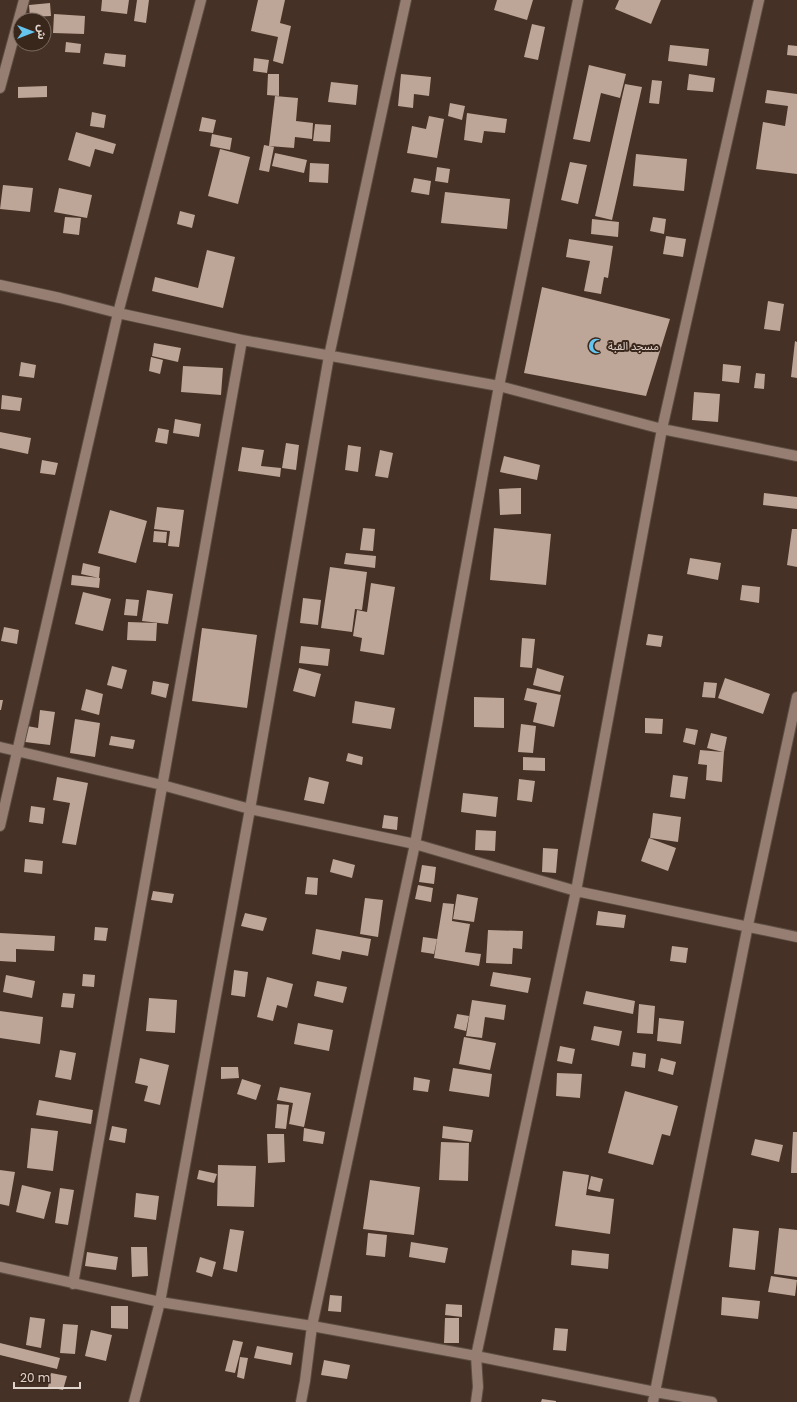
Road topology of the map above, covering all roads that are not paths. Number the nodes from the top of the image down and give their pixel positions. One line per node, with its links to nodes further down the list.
1 (24, 0): 6 (street)
2 (201, 0): 8 (street)
3 (406, 0): 10 (street)
4 (578, 0): 11 (street)
5 (759, 0): 12 (street)
6 (0, 88)
7 (0, 285): 8 (street)
8 (118, 313): 9 (street); 16 (street)
9 (242, 340): 10 (street); 17 (street)
10 (329, 356): 11 (street); 18 (street)
11 (499, 386): 12 (street); 20 (street)
12 (662, 428): 13 (street); 21 (street)
13 (797, 456)
14 (797, 697): 22 (street)
15 (0, 748): 16 (street)
16 (18, 752): 17 (street); 19 (street)
17 (162, 785): 18 (street); 25 (street)
18 (250, 809): 20 (street); 26 (street)
19 (0, 826)
20 (416, 844): 21 (street); 27 (street)
21 (576, 891): 22 (street); 28 (street)
22 (748, 925): 23 (street); 29 (street)
23 (797, 937)
24 (0, 1267): 25 (street)
25 (74, 1284): 26 (street)
26 (160, 1302): 27 (street); 30 (street)
27 (312, 1326): 28 (street); 31 (street)
28 (476, 1356): 29 (street); 32 (street)
29 (654, 1397): 33 (street)
30 (134, 1402)
31 (301, 1402)
32 (476, 1402)
33 (712, 1402)

